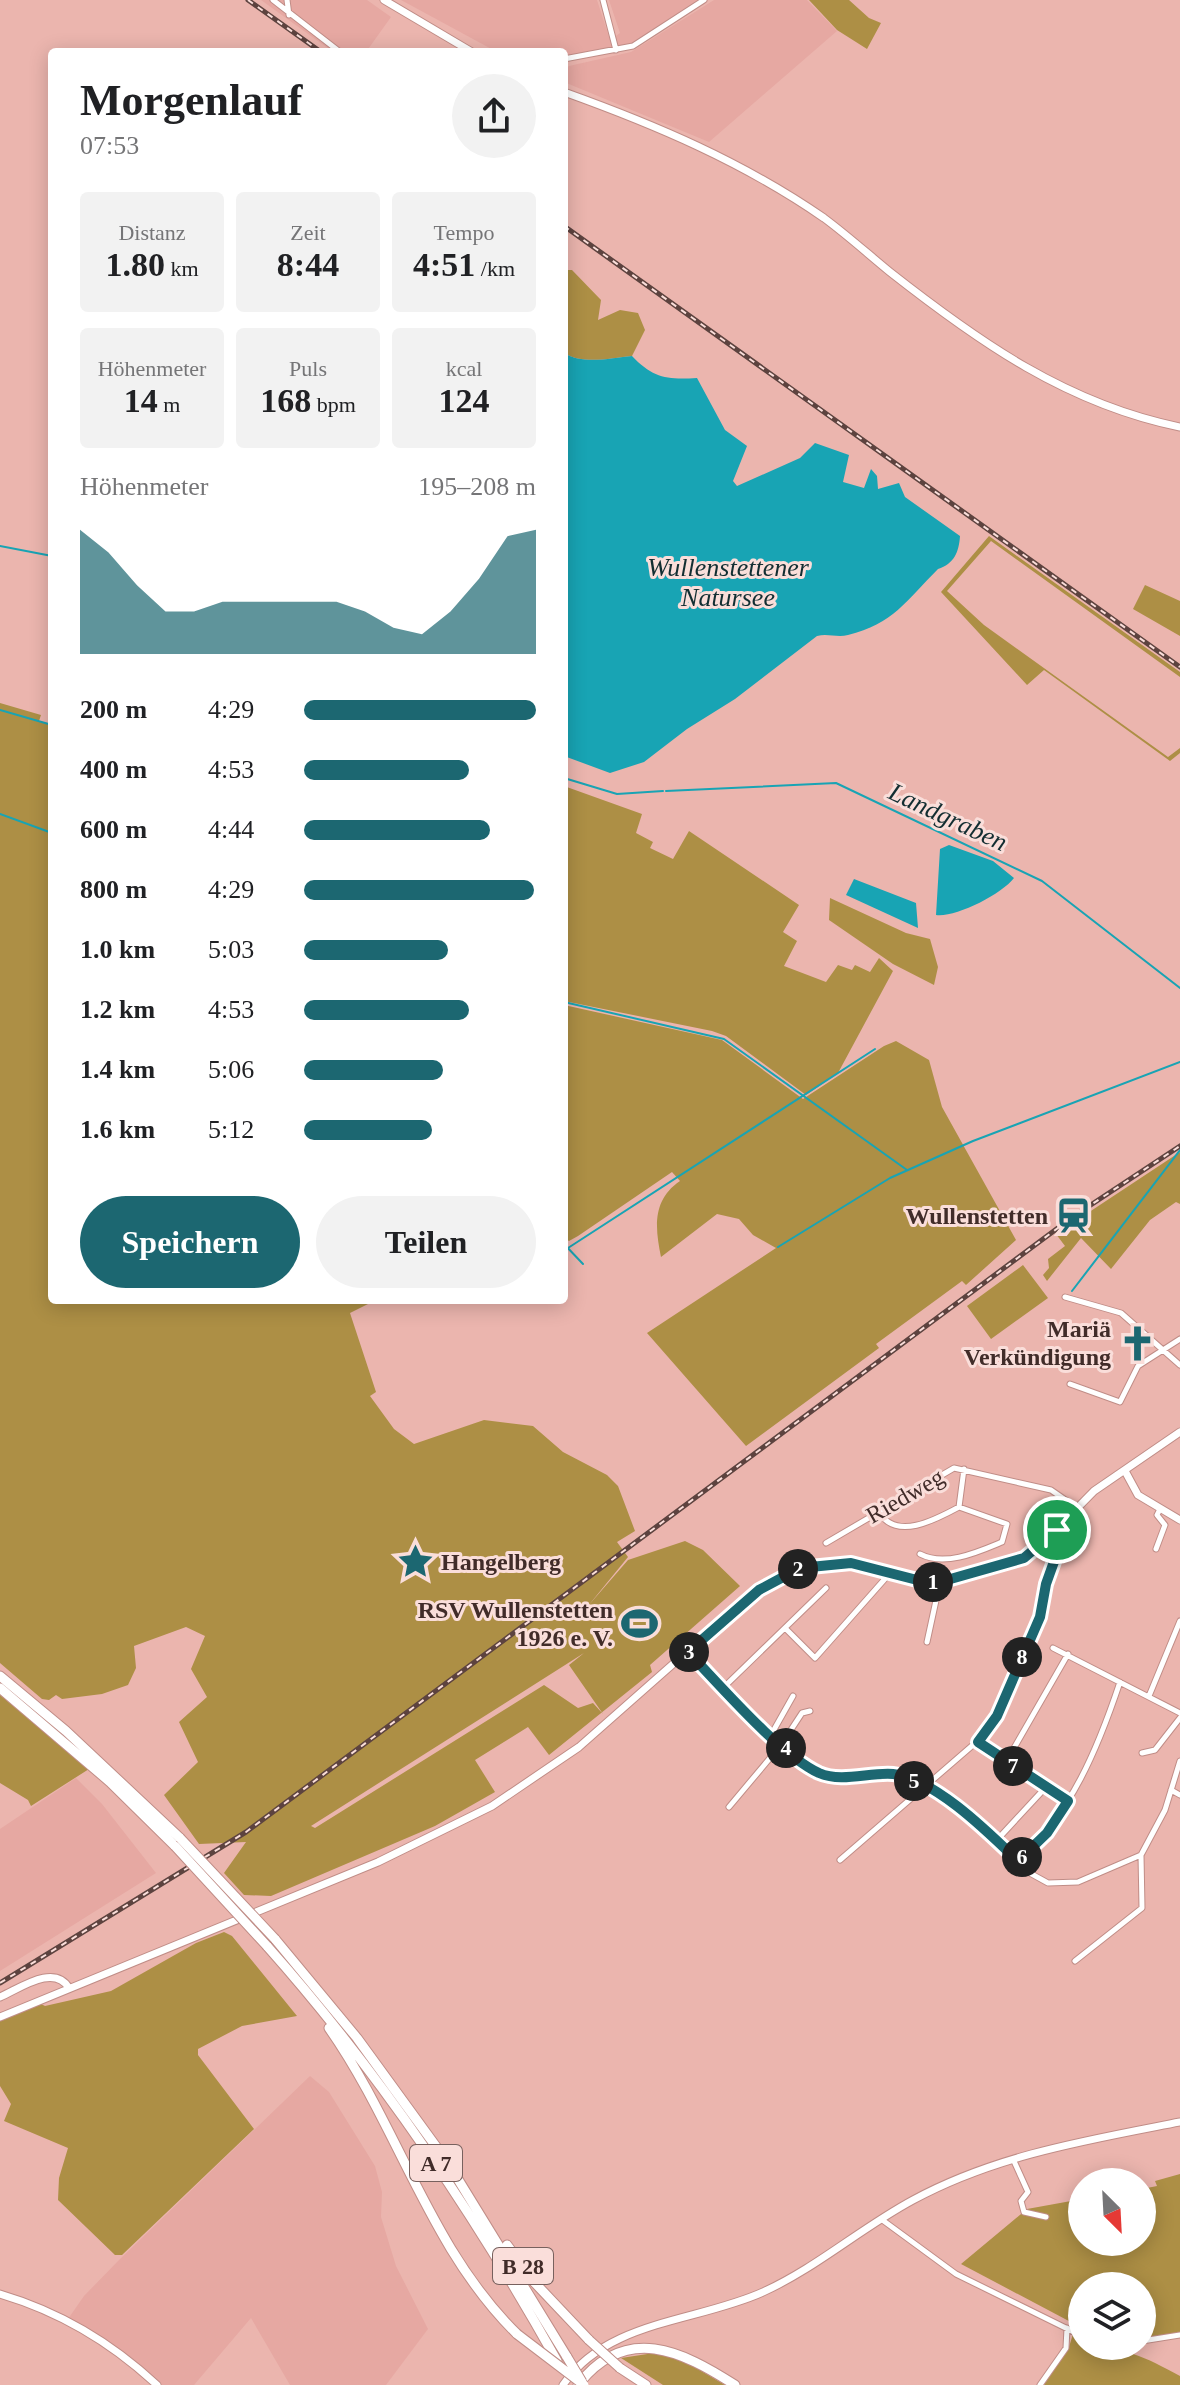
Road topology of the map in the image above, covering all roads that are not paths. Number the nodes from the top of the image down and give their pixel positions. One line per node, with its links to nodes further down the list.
1 (273, 0): 6 (street)
2 (287, 0): 6 (street)
3 (384, 0): 8 (main road)
4 (603, 0): 9 (street)
5 (704, 0): 9 (street)
6 (290, 16): 7 (street)
7 (334, 48)
8 (465, 48)
9 (616, 50): 10 (street)
10 (568, 58)
11 (568, 94): 12 (main road)
12 (1180, 427)
13 (1065, 1297): 15 (street)
14 (1180, 1339): 15 (street)
15 (1166, 1350): 16 (street); 17 (street)
16 (1180, 1365)
17 (1070, 1384)
18 (1180, 1432): 20 (main road)
19 (964, 1469): 21 (street); 22 (street, Riedweg); 24 (street, Riedweg)
20 (1125, 1471): 22 (main road); 23 (main road)
21 (959, 1507): 24 (street); 29 (street)
22 (1077, 1508): 26 (main road)
23 (1160, 1509): 25 (main road); 28 (street)
24 (879, 1512): 27 (street, Riedweg)
25 (1180, 1520)
26 (1057, 1530): 31 (main road); 48 (street)
27 (826, 1543)
28 (1156, 1549)
29 (920, 1554)
30 (891, 1572): 31 (main road); 34 (street); 37 (main road)
31 (940, 1582): 35 (street)
32 (826, 1588): 34 (street)
33 (1180, 1621): 44 (street)
34 (785, 1628): 41 (street)
35 (927, 1642)
36 (1053, 1648): 38 (street)
37 (688, 1652): 41 (street); 67 (main road)
38 (1068, 1654): 40 (street); 52 (street)
39 (0, 1676): 60 (highway, A 7)
40 (1120, 1682): 44 (street); 57 (street)
41 (724, 1687): 47 (street)
42 (0, 1688): 60 (highway, A 7)
43 (793, 1696): 47 (street)
44 (1149, 1696): 46 (street)
45 (810, 1711): 49 (street)
46 (1180, 1716): 50 (street)
47 (771, 1735): 49 (street)
48 (978, 1742): 52 (street); 53 (street)
49 (781, 1745): 53 (street); 58 (street)
50 (1142, 1753)
51 (1180, 1761): 55 (street)
52 (1006, 1762): 54 (street)
53 (927, 1787): 59 (street); 62 (street)
54 (1046, 1787): 57 (street); 59 (street)
55 (1171, 1790): 56 (street); 61 (street)
56 (1180, 1795)
57 (1068, 1801): 63 (street)
58 (729, 1807)
59 (996, 1841): 63 (street)
60 (178, 1842): 64 (highway, A 7, bridge)
61 (1141, 1855): 63 (street); 65 (street)
62 (840, 1860)
63 (1018, 1861)
64 (271, 1943): 66 (highway, A 7); 72 (highway, A 7)
65 (1075, 1961)
66 (296, 1979): 81 (highway, A 7, bridge); 82 (highway, B 28, bridge)
67 (69, 1988): 68 (main road); 69 (main road)
68 (0, 1997)
69 (0, 2017)
70 (1180, 2122): 71 (main road)
71 (1013, 2159): 73 (street); 74 (main road)
72 (481, 2211): 82 (highway, A 7, bridge); 83 (highway, B 28, bridge)
73 (1046, 2217)
74 (881, 2219): 76 (street); 80 (main road)
75 (0, 2294): 79 (main road)
76 (1067, 2327): 85 (street)
77 (1180, 2335): 78 (street)
78 (1156, 2339)
79 (157, 2385)
80 (563, 2385)
81 (571, 2385)
82 (582, 2385): 84 (highway)
83 (646, 2385)
84 (735, 2385)
85 (1040, 2385)

